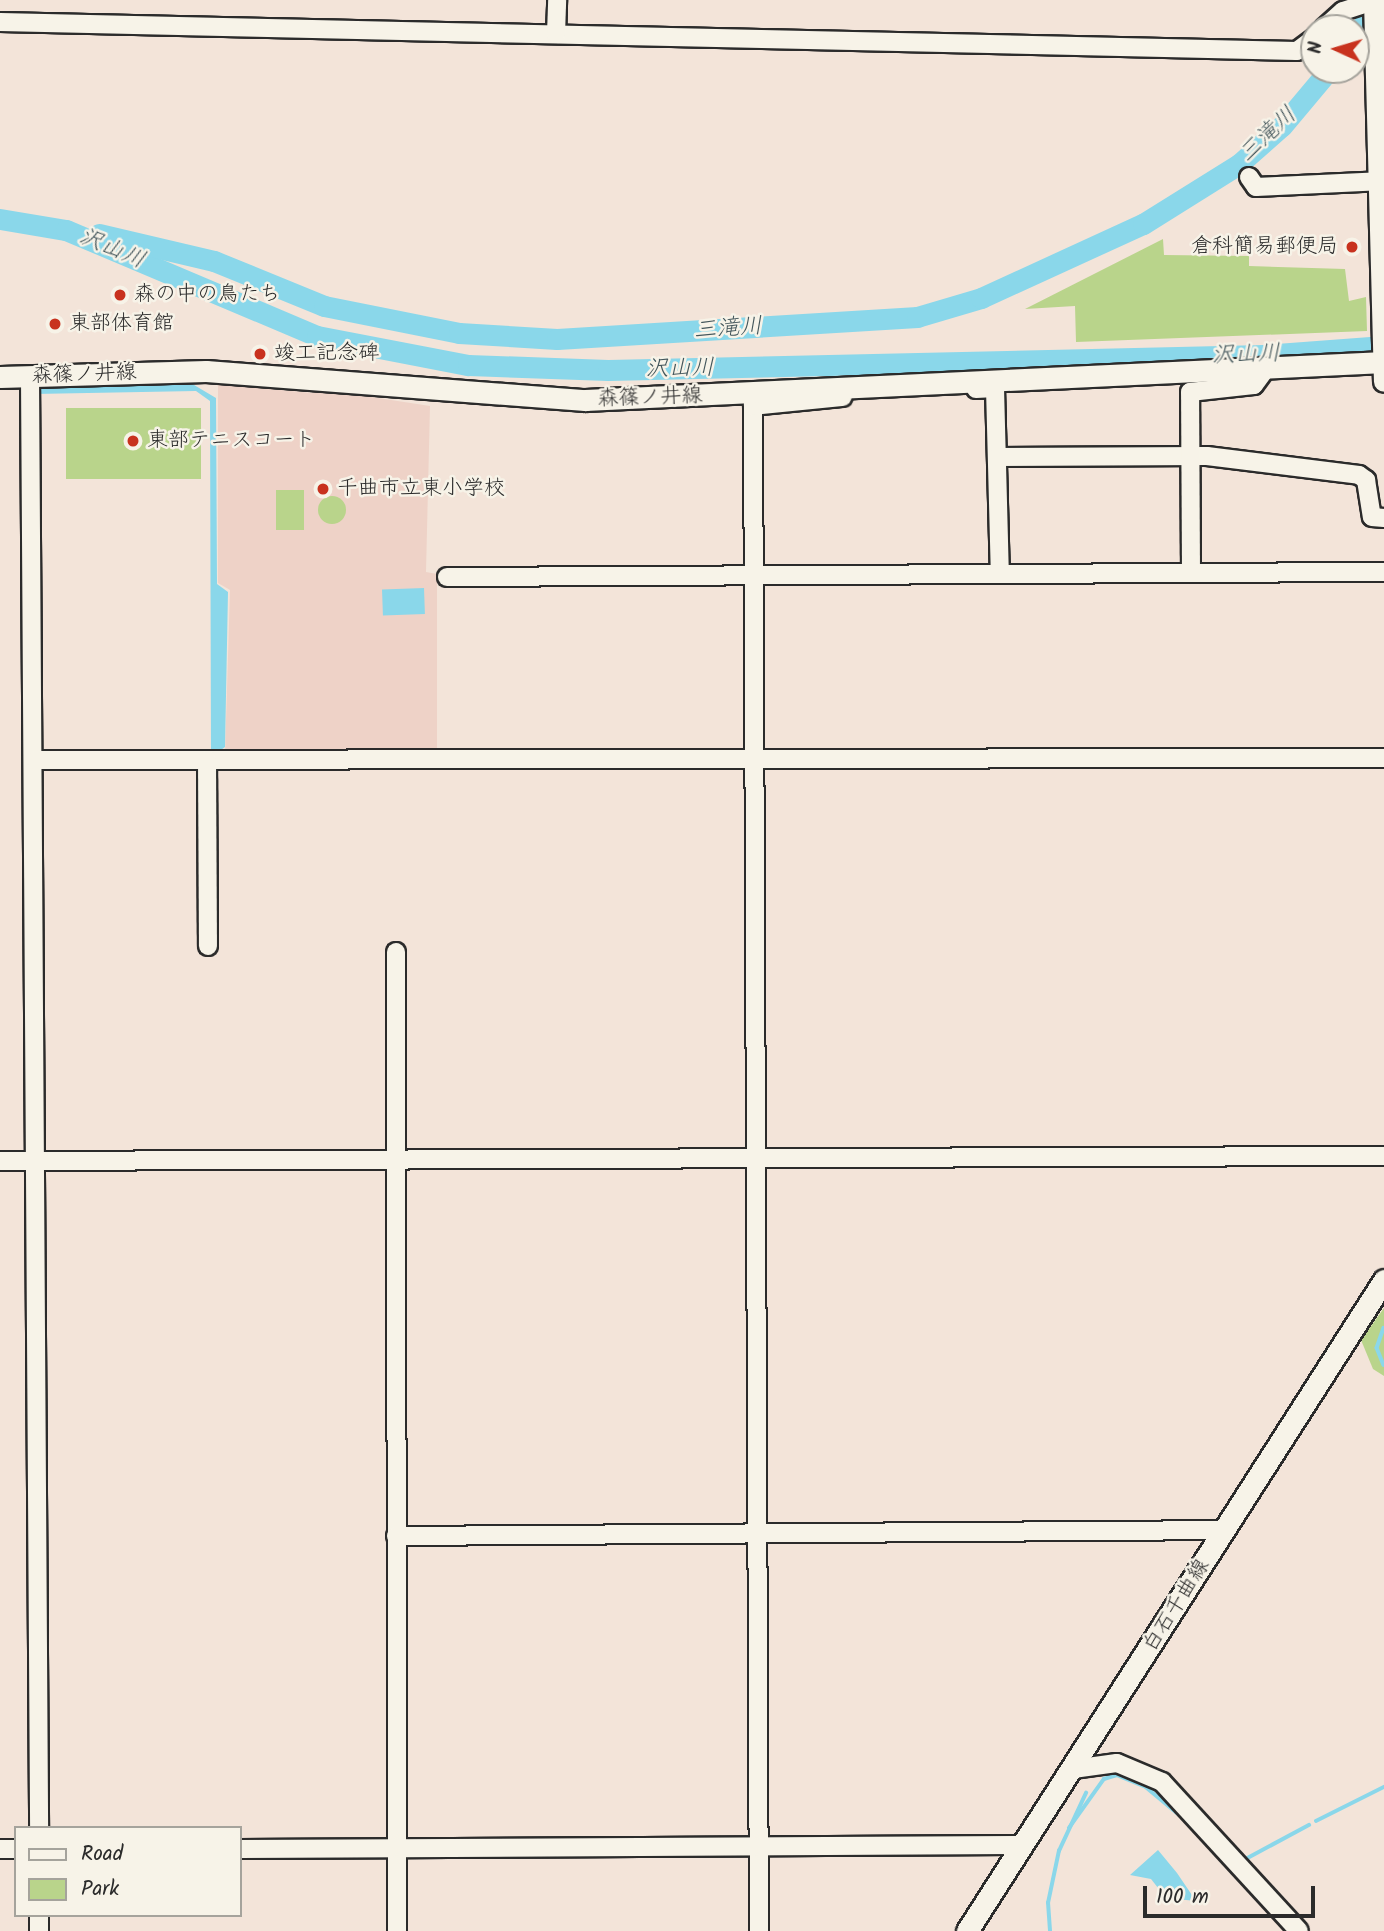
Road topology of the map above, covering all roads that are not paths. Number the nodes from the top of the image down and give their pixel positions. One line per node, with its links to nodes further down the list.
1 (557, 0): 5 (street)
2 (1376, 9): 3 (street); 8 (main road)
3 (1340, 14)
4 (0, 22): 5 (street)
5 (556, 34): 6 (street)
6 (1300, 49)
7 (1249, 177): 8 (street)
8 (1381, 183): 9 (main road)
9 (1380, 335): 10 (main road)
10 (1382, 366): 11 (main road, 森篠ノ井線)
11 (1265, 370): 14 (main road, 森篠ノ井線); 16 (street)
12 (0, 377): 13 (main road, 森篠ノ井線)
13 (30, 377): 14 (main road, 森篠ノ井線); 24 (street)
14 (753, 400): 15 (street); 20 (street)
15 (997, 457): 16 (street); 21 (street)
16 (1191, 458): 17 (street); 18 (street)
17 (1384, 518)
18 (1192, 572): 19 (street); 21 (street)
19 (1384, 572)
20 (753, 574): 21 (street); 22 (street); 26 (street)
21 (1000, 574)
22 (447, 577)
23 (1384, 758): 26 (street)
24 (36, 760): 25 (street); 33 (street)
25 (207, 760): 26 (street); 27 (street)
26 (755, 760): 30 (street)
27 (208, 946)
28 (396, 952): 31 (street)
29 (1384, 1156): 30 (street)
30 (755, 1159): 31 (street); 36 (street)
31 (397, 1160): 33 (street); 37 (street)
32 (0, 1161): 33 (street)
33 (37, 1161): 39 (street)
34 (1384, 1286): 35 (main road, 白石千曲線)
35 (1226, 1530): 36 (street); 38 (main road, 白石千曲線)
36 (756, 1534): 37 (street); 40 (street)
37 (396, 1536): 42 (street)
38 (1073, 1769): 41 (main road, 白石千曲線); 47 (street)
39 (40, 1826)
40 (758, 1845): 41 (street); 42 (street); 45 (street)
41 (1022, 1845): 46 (main road, 白石千曲線)
42 (396, 1848): 43 (street); 44 (street)
43 (242, 1849)
44 (397, 1931)
45 (759, 1931)
46 (967, 1931)
47 (1299, 1931)

